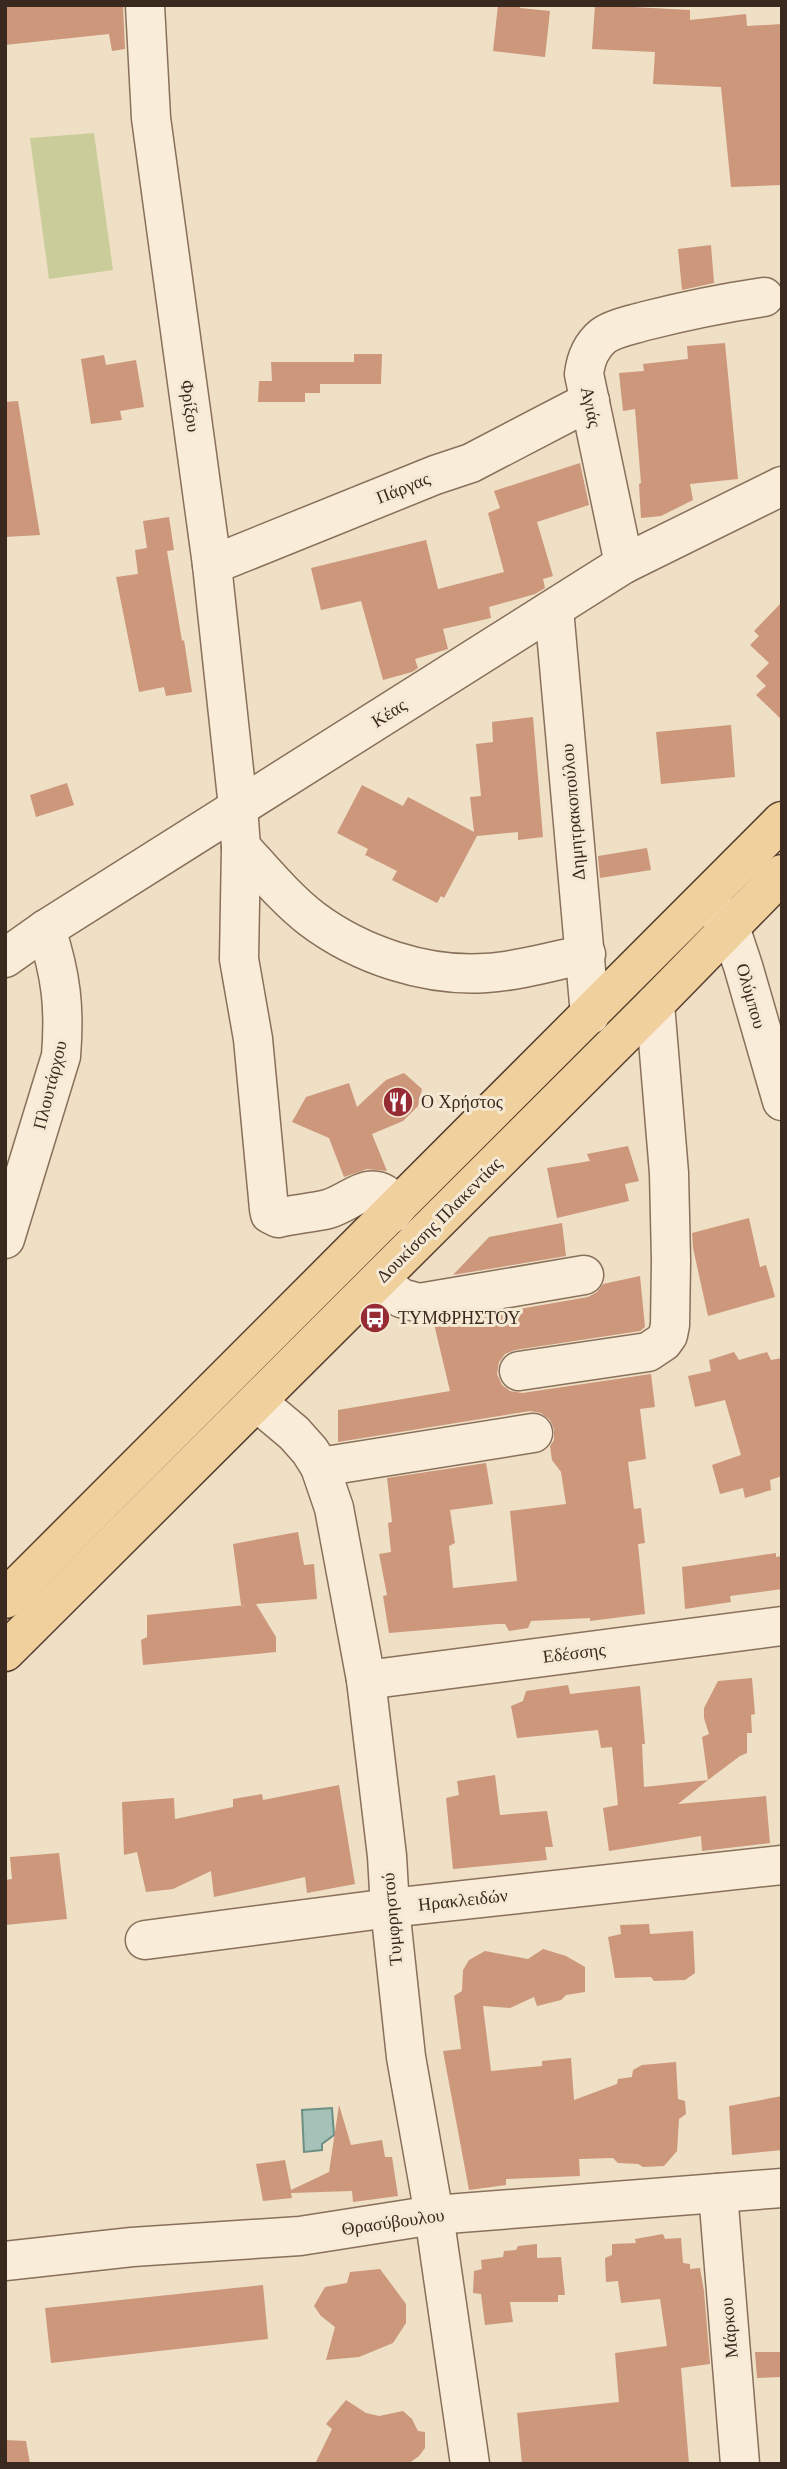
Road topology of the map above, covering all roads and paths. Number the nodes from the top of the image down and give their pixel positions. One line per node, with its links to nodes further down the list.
1 (145, 5): 6 (street, Φρίξου)
2 (764, 297): 3 (street, Αγιάς)
3 (590, 401): 5 (street, Αγιάς); 6 (street, Πάργας)
4 (782, 486): 5 (street, Κέας)
5 (624, 564): 7 (street, Κέας)
6 (212, 565): 8 (street, Φρίξου)
7 (554, 609): 8 (street, Κέας); 16 (street, Δημητρακοπούλου)
8 (238, 807): 10 (street, Φρίξου); 14 (street, Κέας)
9 (782, 821): 12 (main road)
10 (241, 847): 16 (street); 20 (street, Φρίξου)
11 (782, 874): 13 (main road, Δουκίσσης Πλακεντίας)
12 (707, 898): 13 (street, Ολύμπου); 18 (main road)
13 (730, 927): 17 (main road, Δουκίσσης Πλακεντίας); 19 (street, Ολύμπου)
14 (46, 929): 15 (street, Κέας); 21 (street, Πλουτάρχου)
15 (8, 945)
16 (586, 954): 18 (street, Δημητρακοπούλου)
17 (656, 1004): 23 (main road, Δουκίσσης Πλακεντίας); 24 (street)
18 (590, 1015): 20 (main road)
19 (782, 1101)
20 (391, 1214): 28 (main road)
21 (5, 1239)
22 (584, 1275): 23 (street)
23 (379, 1280): 25 (main road, Δουκίσσης Πλακεντίας)
24 (519, 1371)
25 (257, 1402): 27 (street, Τυμφρηστού); 30 (main road, Δουκίσσης Πλακεντίας)
26 (533, 1433): 27 (street)
27 (320, 1467): 31 (street, Τυμφρηστού)
28 (5, 1599)
29 (782, 1626): 31 (street, Εδέσσης)
30 (5, 1652)
31 (366, 1680): 33 (street, Τυμφρηστού)
32 (782, 1865): 33 (street, Ηρακλειδών)
33 (390, 1908): 34 (street, Ηρακλειδών); 37 (street, Τυμφρηστού)
34 (145, 1940)
35 (782, 2188): 36 (street, Θρασύβουλου)
36 (718, 2193): 37 (street, Θρασύβουλου); 40 (street, Μάρκου)
37 (433, 2215): 38 (street, Θρασύβουλου); 39 (street, Τυμφρηστού)
38 (5, 2261)
39 (470, 2464)
40 (740, 2464)

